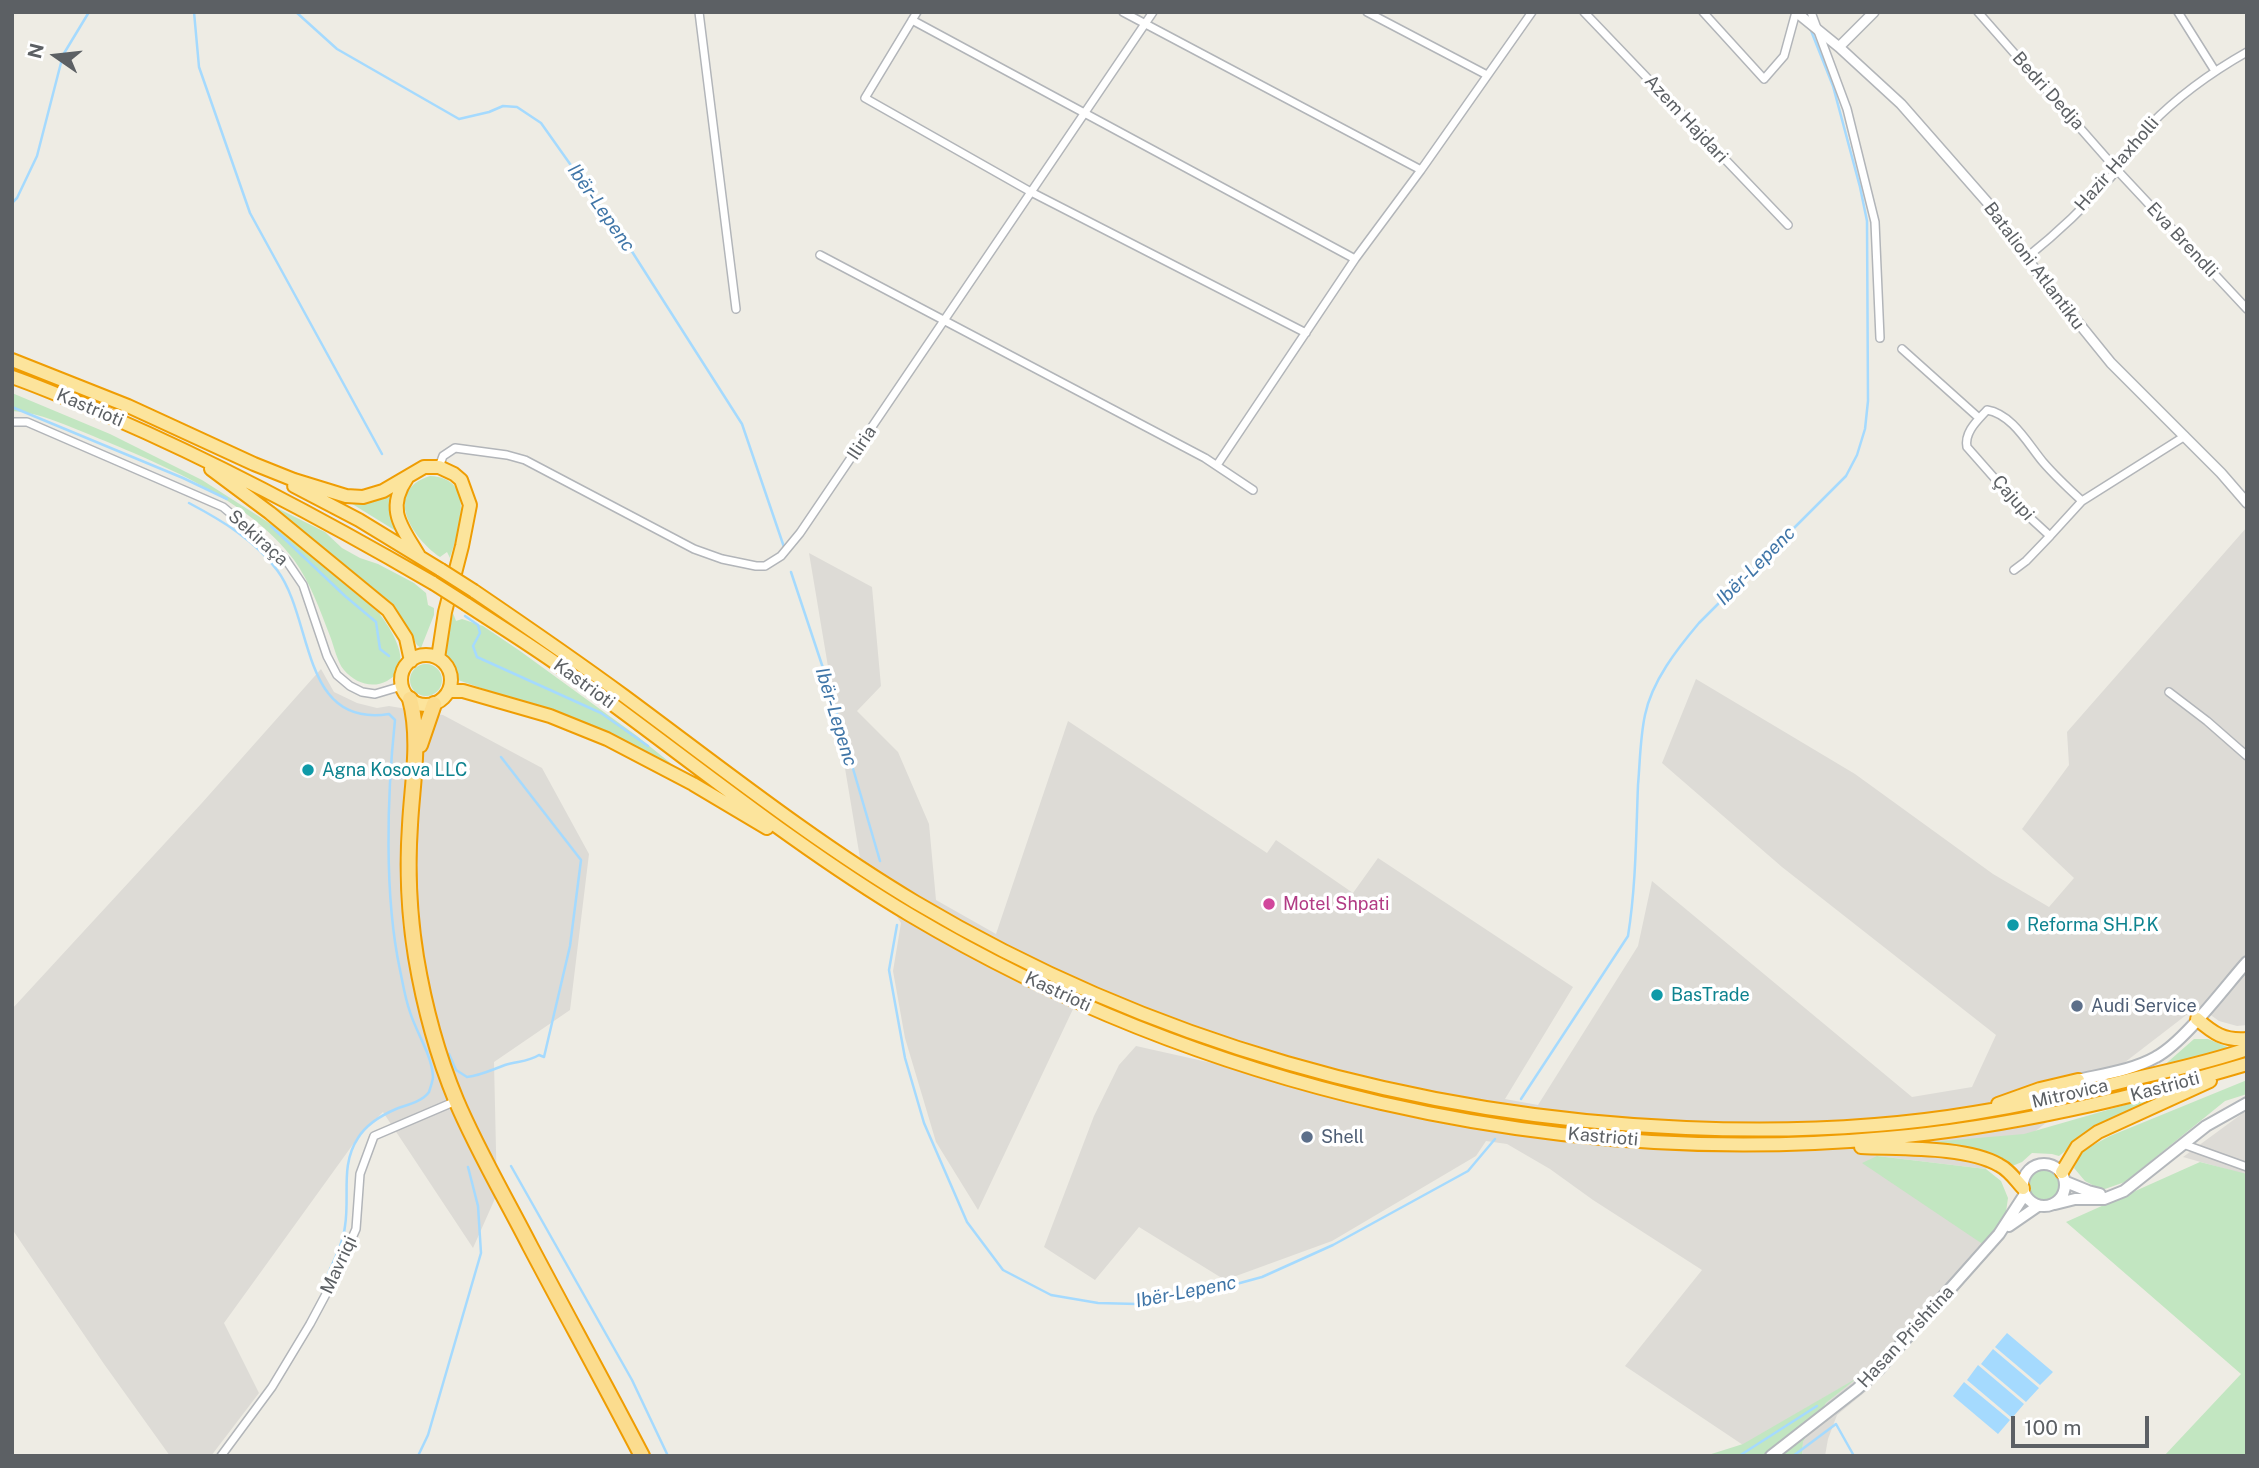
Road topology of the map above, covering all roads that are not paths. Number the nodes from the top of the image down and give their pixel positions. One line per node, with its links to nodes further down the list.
1 (699, 12): 29 (street)
2 (917, 12): 14 (street)
3 (1123, 12): 15 (street)
4 (1153, 12): 15 (street, Iliria)
5 (1367, 12): 20 (street)
6 (1532, 12): 20 (street)
7 (1584, 12): 25 (street, Azem Hajdari)
8 (1703, 12): 9 (street)
9 (1796, 12): 16 (street, Batalioni Atlantiku)
10 (1811, 12): 16 (street)
11 (1874, 12): 17 (street)
12 (1978, 12): 23 (street, Bedri Dedja)
13 (2178, 12): 19 (street)
14 (912, 20): 21 (street); 24 (street)
15 (1145, 24): 21 (street, Iliria); 22 (street)
16 (1816, 30): 17 (street, Batalioni Atlantiku); 33 (street, Batalioni Atlantiku)
17 (1839, 47): 27 (street, Batalioni Atlantiku)
18 (2247, 52): 19 (street, Hazir Haxholli)
19 (2215, 71): 23 (street, Hazir Haxholli)
20 (1487, 75): 22 (street)
21 (1083, 114): 24 (street, Iliria); 28 (street)
22 (1421, 170): 28 (street)
23 (2117, 170): 27 (street, Hazir Haxholli); 30 (street, Eva Brendli)
24 (1031, 192): 31 (street, Iliria); 32 (street)
25 (1788, 225)
26 (820, 255): 31 (street)
27 (2026, 258): 41 (street, Batalioni Atlantiku)
28 (1355, 259): 32 (street)
29 (736, 309)
30 (2247, 309)
31 (945, 320): 44 (street); 45 (street, Iliria)
32 (1306, 332): 44 (street)
33 (1880, 338)
34 (1902, 349): 37 (street)
35 (12, 360): 43 (highway, Kastrioti)
36 (12, 377): 42 (highway, Kastrioti)
37 (1966, 406): 38 (street); 39 (street)
38 (1987, 410): 39 (street, Çajupi); 48 (street)
39 (1979, 418): 50 (street, Çajupi)
40 (12, 422): 56 (street, Sekiraça)
41 (2185, 436): 48 (street, Çajupi); 49 (street, Batalioni Atlantiku)
42 (188, 452): 54 (highway); 63 (highway, Kastrioti, bridge)
43 (254, 464): 46 (highway); 51 (highway, Kastrioti)
44 (1217, 466): 47 (street)
45 (439, 467): 46 (highway); 53 (highway)
46 (415, 470): 51 (highway)
47 (1253, 490)
48 (2082, 501): 50 (street, Çajupi)
49 (2247, 503)
50 (2050, 536): 52 (street)
51 (419, 557): 72 (highway, Kastrioti, bridge)
52 (2014, 570)
53 (445, 612): 54 (highway); 55 (highway)
54 (416, 658): 55 (highway); 56 (highway)
55 (439, 658): 57 (highway)
56 (402, 687): 59 (highway)
57 (449, 691): 60 (highway); 63 (highway)
58 (2169, 692): 61 (street)
59 (410, 699): 60 (highway); 62 (highway)
60 (434, 704): 62 (highway)
61 (2247, 756)
62 (415, 763): 70 (highway)
63 (820, 858): 73 (highway, Kastrioti)
64 (2247, 962): 65 (main road)
65 (2197, 1019): 66 (highway); 69 (main road)
66 (2247, 1038)
67 (2247, 1049): 72 (highway, Mitrovica)
68 (2246, 1065): 73 (highway, Kastrioti); 76 (highway)
69 (2078, 1080): 72 (highway)
70 (456, 1101): 82 (street, Mavriqi); 83 (highway)
71 (2247, 1103): 74 (main road)
72 (1973, 1114)
73 (1801, 1143): 77 (highway)
74 (2183, 1144): 75 (street); 78 (main road)
75 (2247, 1167)
76 (2064, 1177): 77 (main road); 78 (main road); 79 (main road)
77 (2024, 1191): 80 (main road); 81 (main road, Hasan Prishtina)
78 (2116, 1195): 79 (main road)
79 (2055, 1204): 80 (main road)
80 (2038, 1206): 81 (main road, Hasan Prishtina)
81 (1999, 1234): 84 (main road, Hasan Prishtina)
82 (221, 1456)
83 (642, 1456)
84 (1771, 1456)

